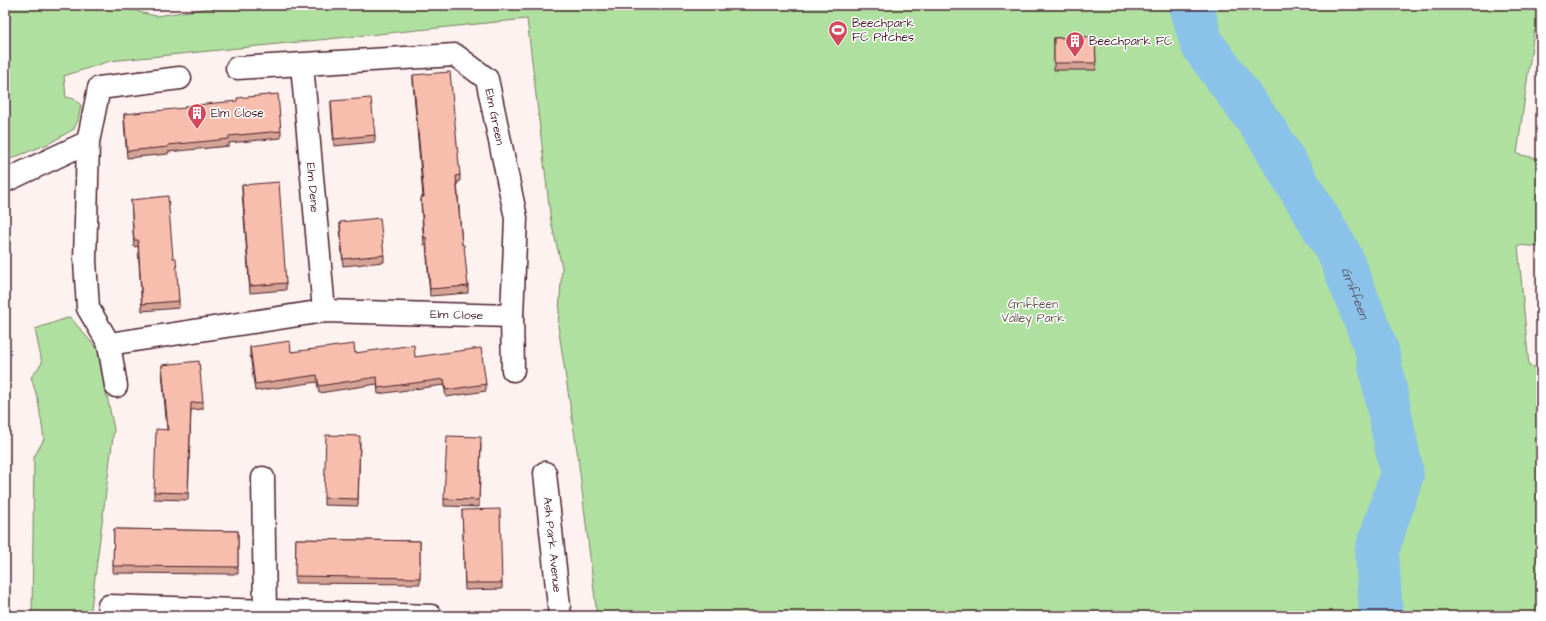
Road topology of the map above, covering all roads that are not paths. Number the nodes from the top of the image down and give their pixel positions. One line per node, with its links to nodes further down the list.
1 (302, 65): 2 (street, Elm Green); 6 (street, Elm Dene); 7 (street, Elm Green)
2 (237, 68)
3 (180, 78): 4 (street)
4 (88, 142): 5 (street); 8 (street)
5 (5, 181)
6 (324, 311): 7 (street, Elm Close); 8 (street, Elm Close)
7 (512, 316): 9 (street, Elm Green)
8 (109, 344): 10 (street)
9 (513, 370)
10 (116, 386)
11 (545, 473): 16 (street, Ash Park Avenue)
12 (263, 478): 14 (street)
13 (109, 606): 14 (street)
14 (265, 611): 15 (street)
15 (431, 616)
16 (560, 616)

